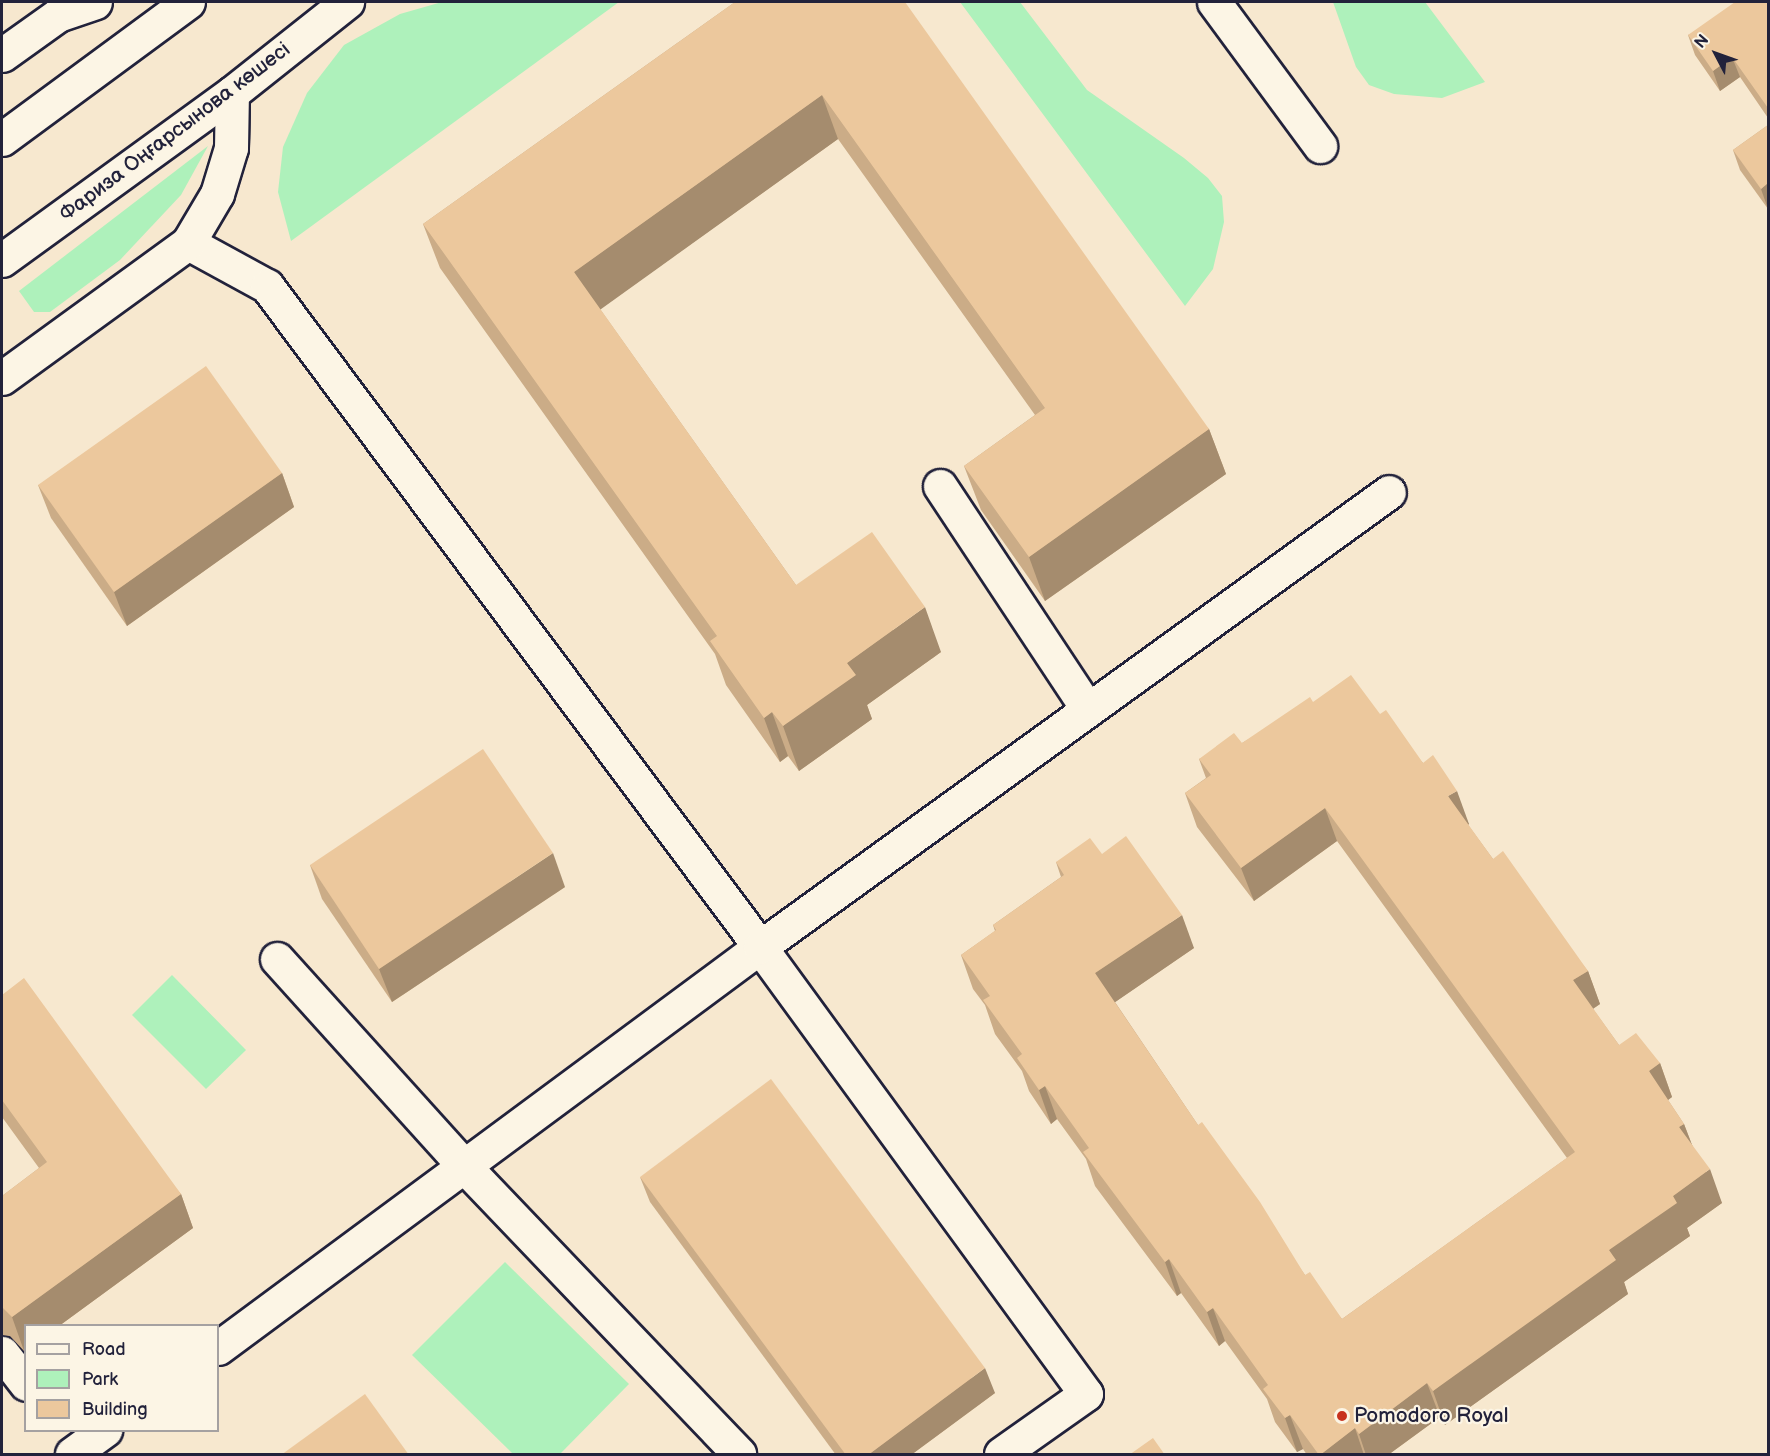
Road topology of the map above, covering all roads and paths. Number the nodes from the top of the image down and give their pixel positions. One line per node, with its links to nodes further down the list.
1 (95, 2): 5 (street)
2 (188, 2): 7 (street)
3 (347, 2): 6 (street, Фариза Оңғарсынова көшесі)
4 (1214, 2): 8 (street)
5 (2, 56)
6 (232, 93): 9 (street); 10 (street, Фариза Оңғарсынова көшесі)
7 (2, 139)
8 (1320, 146)
9 (188, 243): 11 (street); 15 (street)
10 (2, 260)
11 (2, 378)
12 (940, 486): 14 (street)
13 (1389, 492): 14 (street)
14 (1088, 710): 15 (street)
15 (760, 947): 17 (street); 24 (street)
16 (277, 959): 17 (street)
17 (465, 1167): 18 (street); 23 (street)
18 (219, 1347)
19 (2, 1353): 20 (street)
20 (24, 1381)
21 (102, 1432): 22 (street)
22 (70, 1445)
23 (739, 1455)
24 (1001, 1455)

